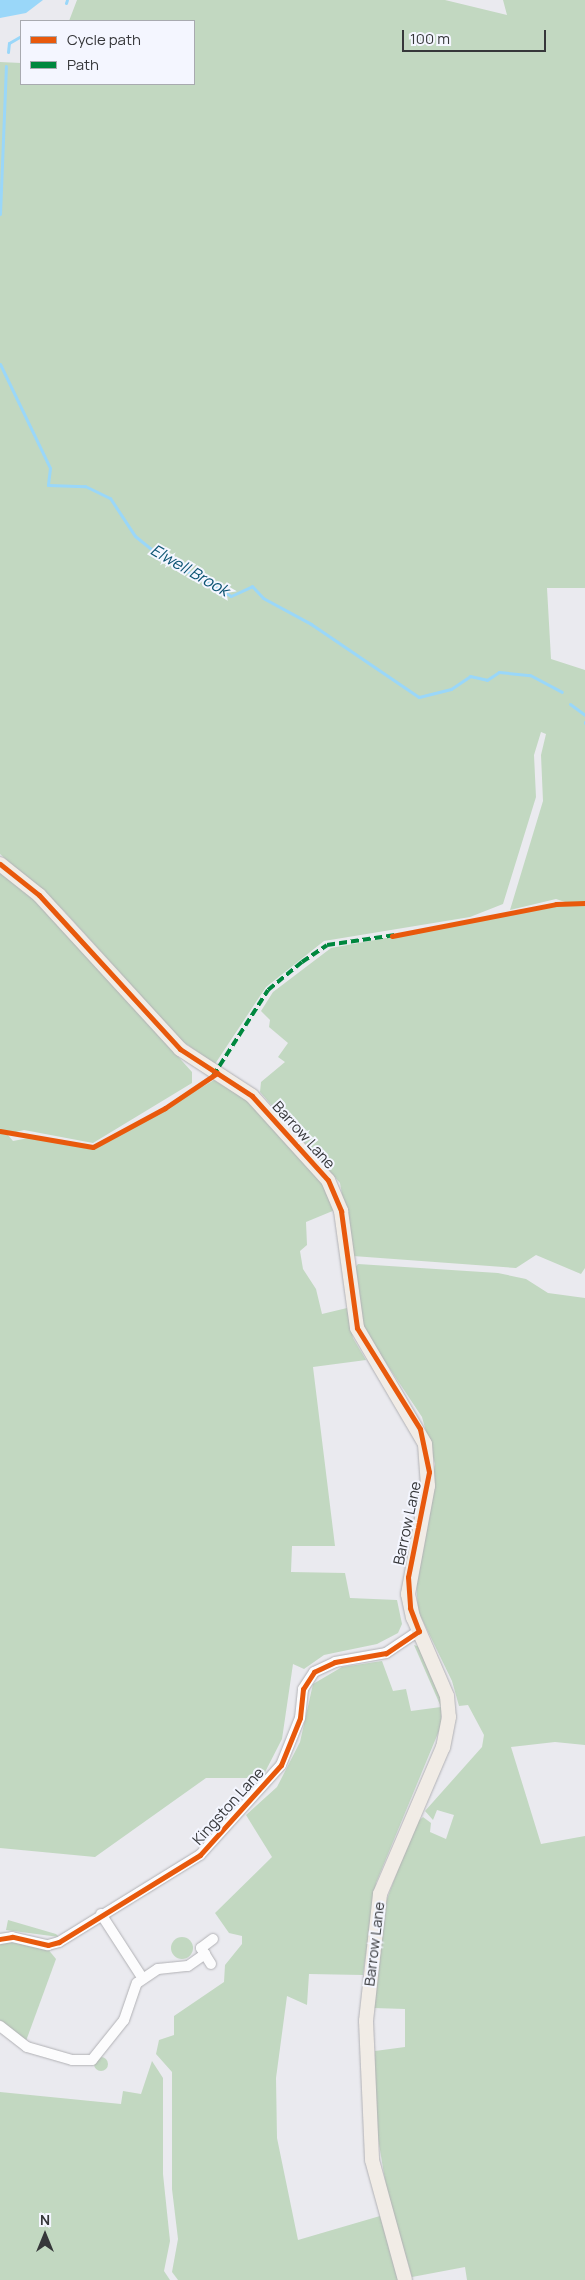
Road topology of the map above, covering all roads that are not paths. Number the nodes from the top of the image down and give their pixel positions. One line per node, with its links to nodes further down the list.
1 (0, 864): 2 (main road, Barrow Lane)
2 (419, 1631): 3 (street, Kingston Lane); 12 (main road, Barrow Lane)
3 (101, 1914): 4 (street, Kingston Lane); 10 (street)
4 (0, 1939)
5 (213, 1939): 6 (street)
6 (205, 1954): 7 (street); 8 (street)
7 (211, 1964)
8 (183, 1966): 9 (street); 10 (street)
9 (190, 1976)
10 (143, 1978): 11 (street)
11 (0, 2026)
12 (405, 2280)

